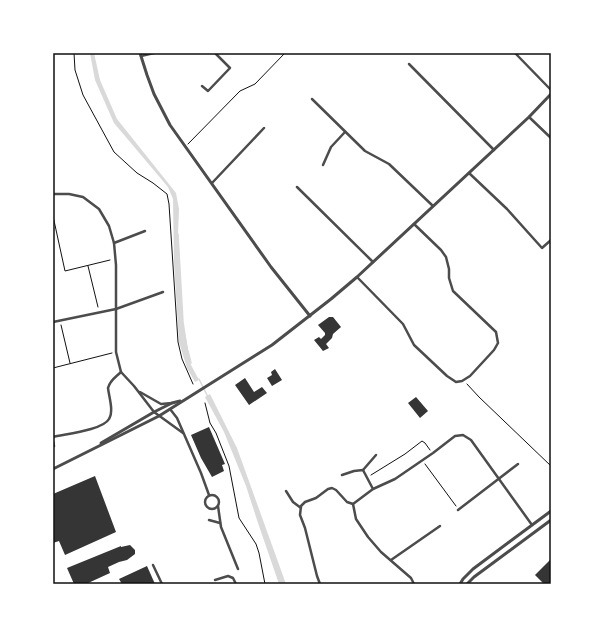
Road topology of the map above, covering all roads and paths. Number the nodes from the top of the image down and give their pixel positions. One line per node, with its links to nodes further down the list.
1 (74, 53): 44 (path)
2 (154, 53): 6 (street)
3 (215, 53): 8 (street)
4 (284, 53): 16 (path)
5 (515, 53): 9 (street)
6 (140, 55): 16 (street)
7 (409, 64): 17 (street)
8 (202, 86)
9 (551, 90)
10 (551, 94): 12 (street)
11 (312, 99): 14 (street)
12 (529, 117): 15 (street); 17 (street)
13 (264, 128): 20 (street)
14 (345, 132): 18 (street); 23 (street)
15 (551, 138)
16 (186, 146): 20 (street)
17 (494, 150): 19 (street)
18 (323, 165)
19 (469, 173): 23 (street); 27 (street)
20 (212, 183): 36 (street)
21 (296, 187): 30 (street)
22 (53, 194): 28 (street)
23 (433, 206): 25 (street)
24 (53, 216): 31 (path)
25 (414, 224): 30 (street); 43 (street)
26 (145, 231): 28 (street)
27 (551, 240)
28 (114, 243): 29 (street)
29 (115, 259): 31 (path); 34 (street)
30 (373, 262): 32 (street)
31 (88, 265): 35 (path)
32 (357, 277): 36 (street); 43 (street)
33 (164, 292): 34 (street)
34 (116, 309): 35 (street); 39 (street)
35 (100, 312): 37 (street)
36 (310, 316): 46 (street)
37 (60, 320): 38 (street); 40 (path)
38 (53, 322)
39 (116, 352): 40 (path); 42 (street)
40 (70, 363): 41 (path)
41 (53, 368)
42 (121, 372): 45 (street); 54 (street)
43 (462, 381): 62 (path)
44 (193, 384)
45 (138, 391): 47 (street); 51 (street)
46 (184, 399): 47 (street); 50 (street)
47 (172, 403): 49 (street)
48 (205, 403): 87 (path)
49 (162, 408): 50 (street); 51 (street)
50 (170, 409): 52 (street); 53 (street)
51 (154, 412): 52 (street); 57 (street)
52 (159, 416): 53 (street); 57 (street)
53 (183, 433): 70 (street)
54 (53, 437)
55 (53, 441): 56 (street)
56 (54, 446)
57 (89, 451): 63 (street)
58 (433, 453): 60 (street); 66 (path); 67 (street)
59 (376, 455): 64 (street)
60 (423, 461): 68 (street); 74 (path)
61 (518, 464): 67 (street)
62 (551, 466)
63 (53, 469)
64 (363, 470): 65 (street); 66 (street)
65 (342, 475)
66 (367, 477): 68 (street)
67 (498, 479): 74 (street); 79 (street)
68 (373, 489): 71 (street)
69 (286, 491): 73 (street)
70 (209, 495): 72 (street); 72 (street)
71 (353, 504): 73 (street); 81 (street)
72 (218, 506): 78 (street)
73 (301, 508): 88 (street)
74 (458, 510)
75 (551, 511): 79 (street)
76 (209, 520): 78 (street)
77 (551, 520): 91 (street)
78 (220, 523): 83 (street)
79 (532, 525): 90 (street)
80 (440, 526): 81 (street)
81 (391, 560): 89 (street)
82 (153, 565): 85 (street)
83 (238, 569)
84 (215, 580): 86 (street)
85 (162, 584)
86 (236, 584)
87 (265, 584)
88 (320, 584)
89 (414, 584)
90 (460, 584)
91 (467, 584)

